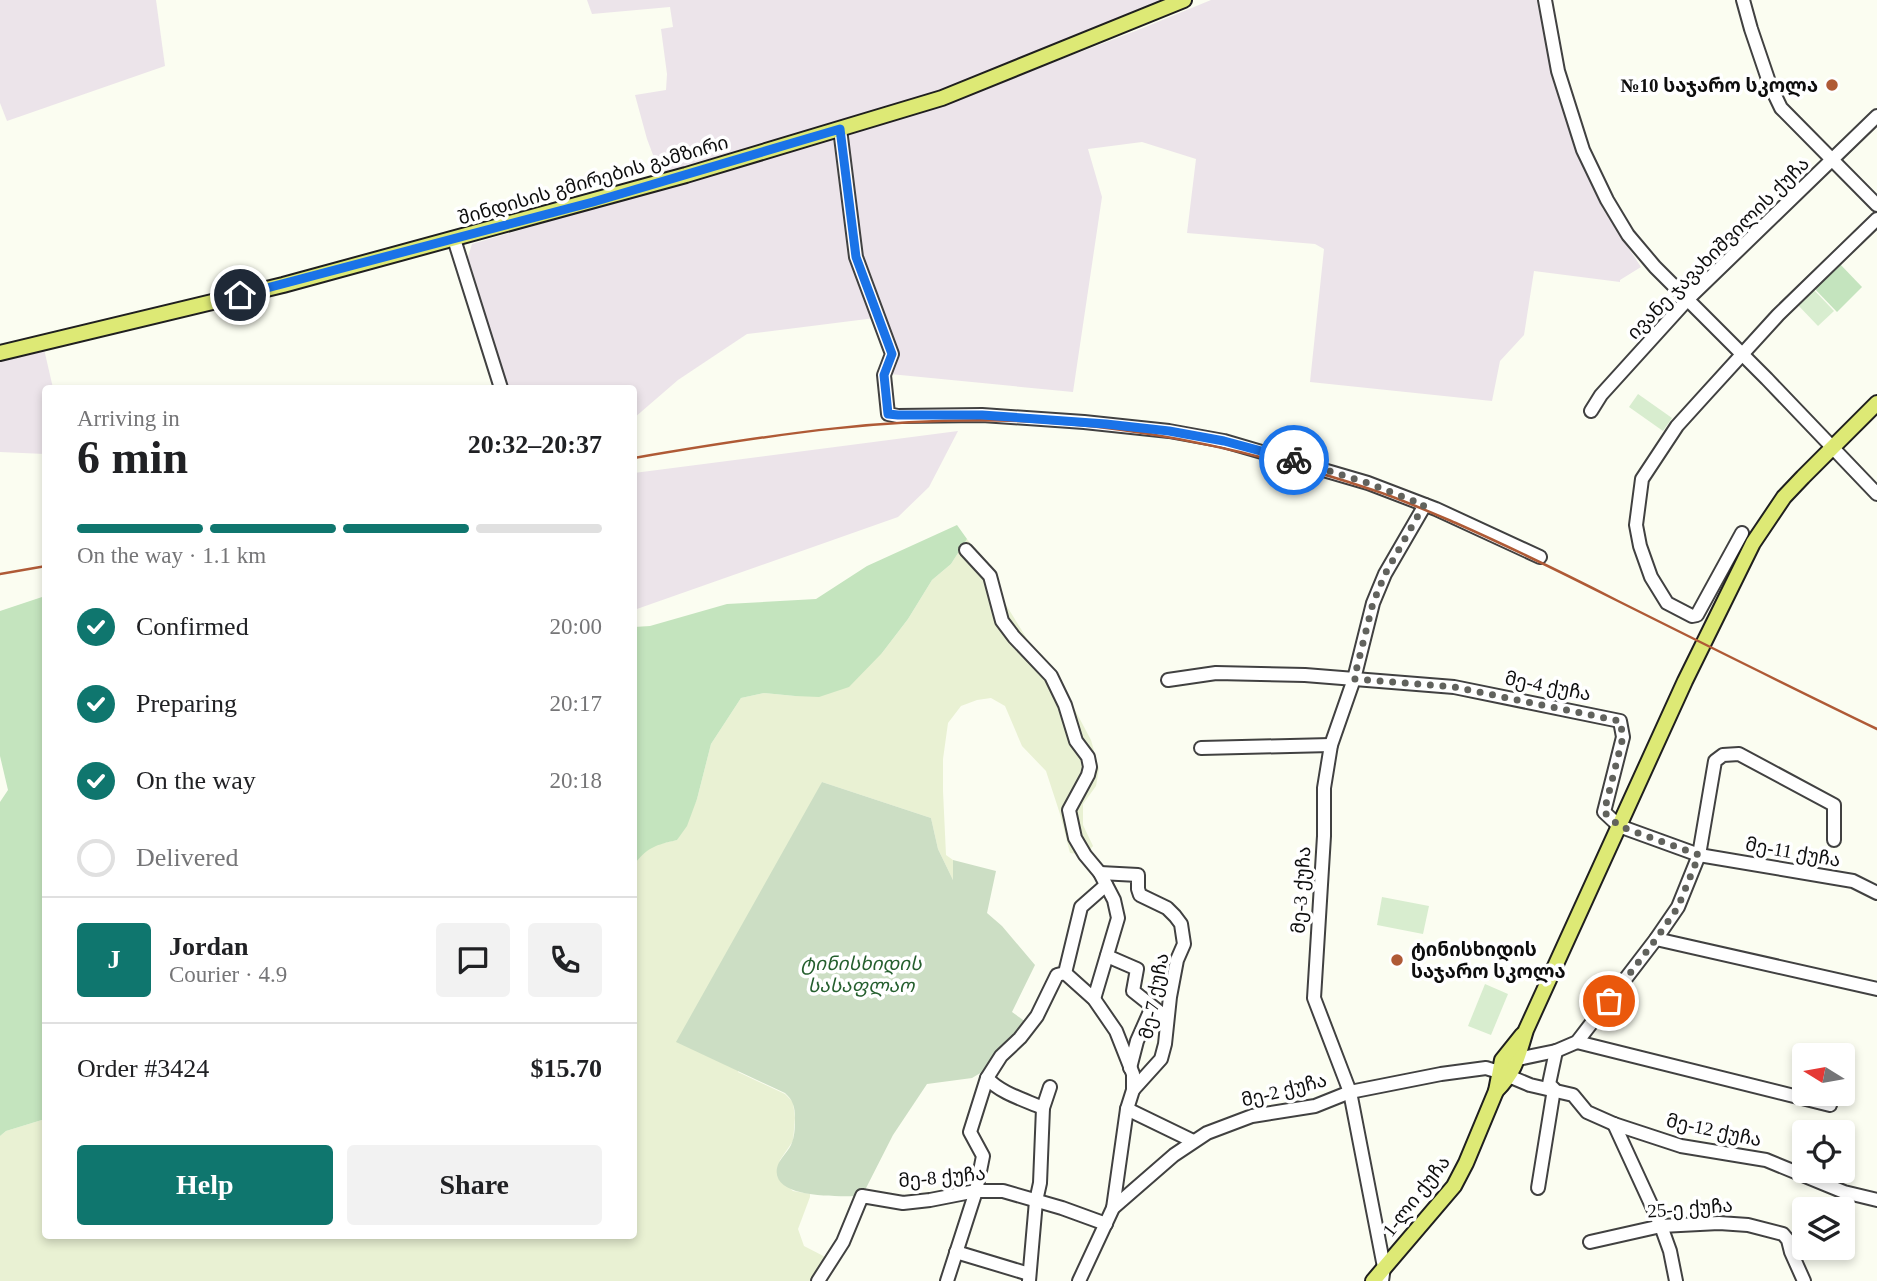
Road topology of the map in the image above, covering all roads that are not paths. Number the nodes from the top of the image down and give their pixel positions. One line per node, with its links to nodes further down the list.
1 (1184, 0): 5 (main road, შინდისის გმირების გამზირი)
2 (1545, 0): 10 (street)
3 (1744, 0): 6 (street)
4 (1877, 116): 6 (street, ივანე ჯავახიშვილის ქუჩა)
5 (840, 129): 9 (main road, შინდისის გმირების გამზირი); 18 (street)
6 (1832, 160): 7 (street); 10 (street, ივანე ჯავახიშვილის ქუჩა)
7 (1877, 205)
8 (1877, 219): 12 (street)
9 (454, 239): 11 (main road, შინდისის გმირების გამზირი); 13 (street)
10 (1688, 299): 12 (street); 15 (street, ივანე ჯავახიშვილის ქუჩა)
11 (0, 353)
12 (1742, 354): 16 (street); 19 (street)
13 (500, 385)
14 (1877, 403): 16 (main road, 1-ლი ქუჩა)
15 (1591, 411)
16 (1832, 447): 17 (street); 26 (main road, 1-ლი ქუჩა)
17 (1877, 494)
18 (1424, 505): 21 (street); 22 (street, მე-3 ქუჩა)
19 (1742, 533)
20 (966, 550): 29 (street)
21 (1540, 556)
22 (1354, 679): 23 (street); 24 (street, მე-3 ქუჩა); 26 (street, მე-4 ქუჩა)
23 (1168, 680)
24 (1331, 745): 25 (street); 46 (street, მე-3 ქუჩა)
25 (1201, 748)
26 (1619, 826): 28 (street, მე-11 ქუჩა); 40 (main road, 1-ლი ქუჩა)
27 (1834, 840): 28 (street)
28 (1699, 855): 30 (street, მე-11 ქუჩა); 31 (street)
29 (1103, 879): 32 (street); 33 (street); 37 (street, მე-7 ქუჩა)
30 (1877, 893)
31 (1656, 939): 34 (street); 38 (street)
32 (1107, 956): 35 (street); 36 (street)
33 (1065, 973): 35 (street); 42 (street)
34 (1877, 989)
35 (1094, 999): 41 (street)
36 (1152, 1007): 37 (street); 41 (street)
37 (1167, 1018): 45 (street, მე-7 ქუჩა)
38 (1577, 1042): 39 (street); 47 (street)
39 (1556, 1051): 40 (street); 44 (street)
40 (1504, 1065): 44 (street, მე-12 ქუჩა); 46 (street, მე-2 ქუჩა); 61 (main road, 1-ლი ქუჩა)
41 (1130, 1068): 45 (street)
42 (987, 1078): 48 (street); 53 (street)
43 (1051, 1087): 48 (street)
44 (1554, 1089): 50 (street, მე-12 ქუჩა); 52 (street)
45 (1133, 1090): 49 (street)
46 (1350, 1092): 51 (street, მე-2 ქუჩა); 61 (street, მე-3 ქუჩა)
47 (1792, 1096)
48 (1044, 1108): 55 (street)
49 (1127, 1109): 51 (street); 56 (street)
50 (1614, 1124): 54 (street, მე-12 ქუჩა); 58 (street)
51 (1193, 1141): 56 (street, მე-2 ქუჩა)
52 (1538, 1188)
53 (976, 1191): 55 (street, მე-8 ქუჩა); 60 (street); 63 (street, მე-8 ქუჩა)
54 (1877, 1200)
55 (1036, 1201): 57 (street, მე-8 ქუჩა); 62 (street)
56 (1113, 1208): 57 (street, მე-2 ქუჩა)
57 (1106, 1224): 65 (street, მე-2 ქუჩა)
58 (1661, 1226): 59 (street, 25-ე ქუჩა); 67 (street); 68 (street, 25-ე ქუჩა)
59 (1590, 1242)
60 (956, 1252): 62 (street); 64 (street)
61 (1383, 1274): 66 (main road, 1-ლი ქუჩა)
62 (1029, 1277)
63 (818, 1281)
64 (947, 1281)
65 (1079, 1281)
66 (1373, 1281)
67 (1676, 1281)
68 (1804, 1281)

